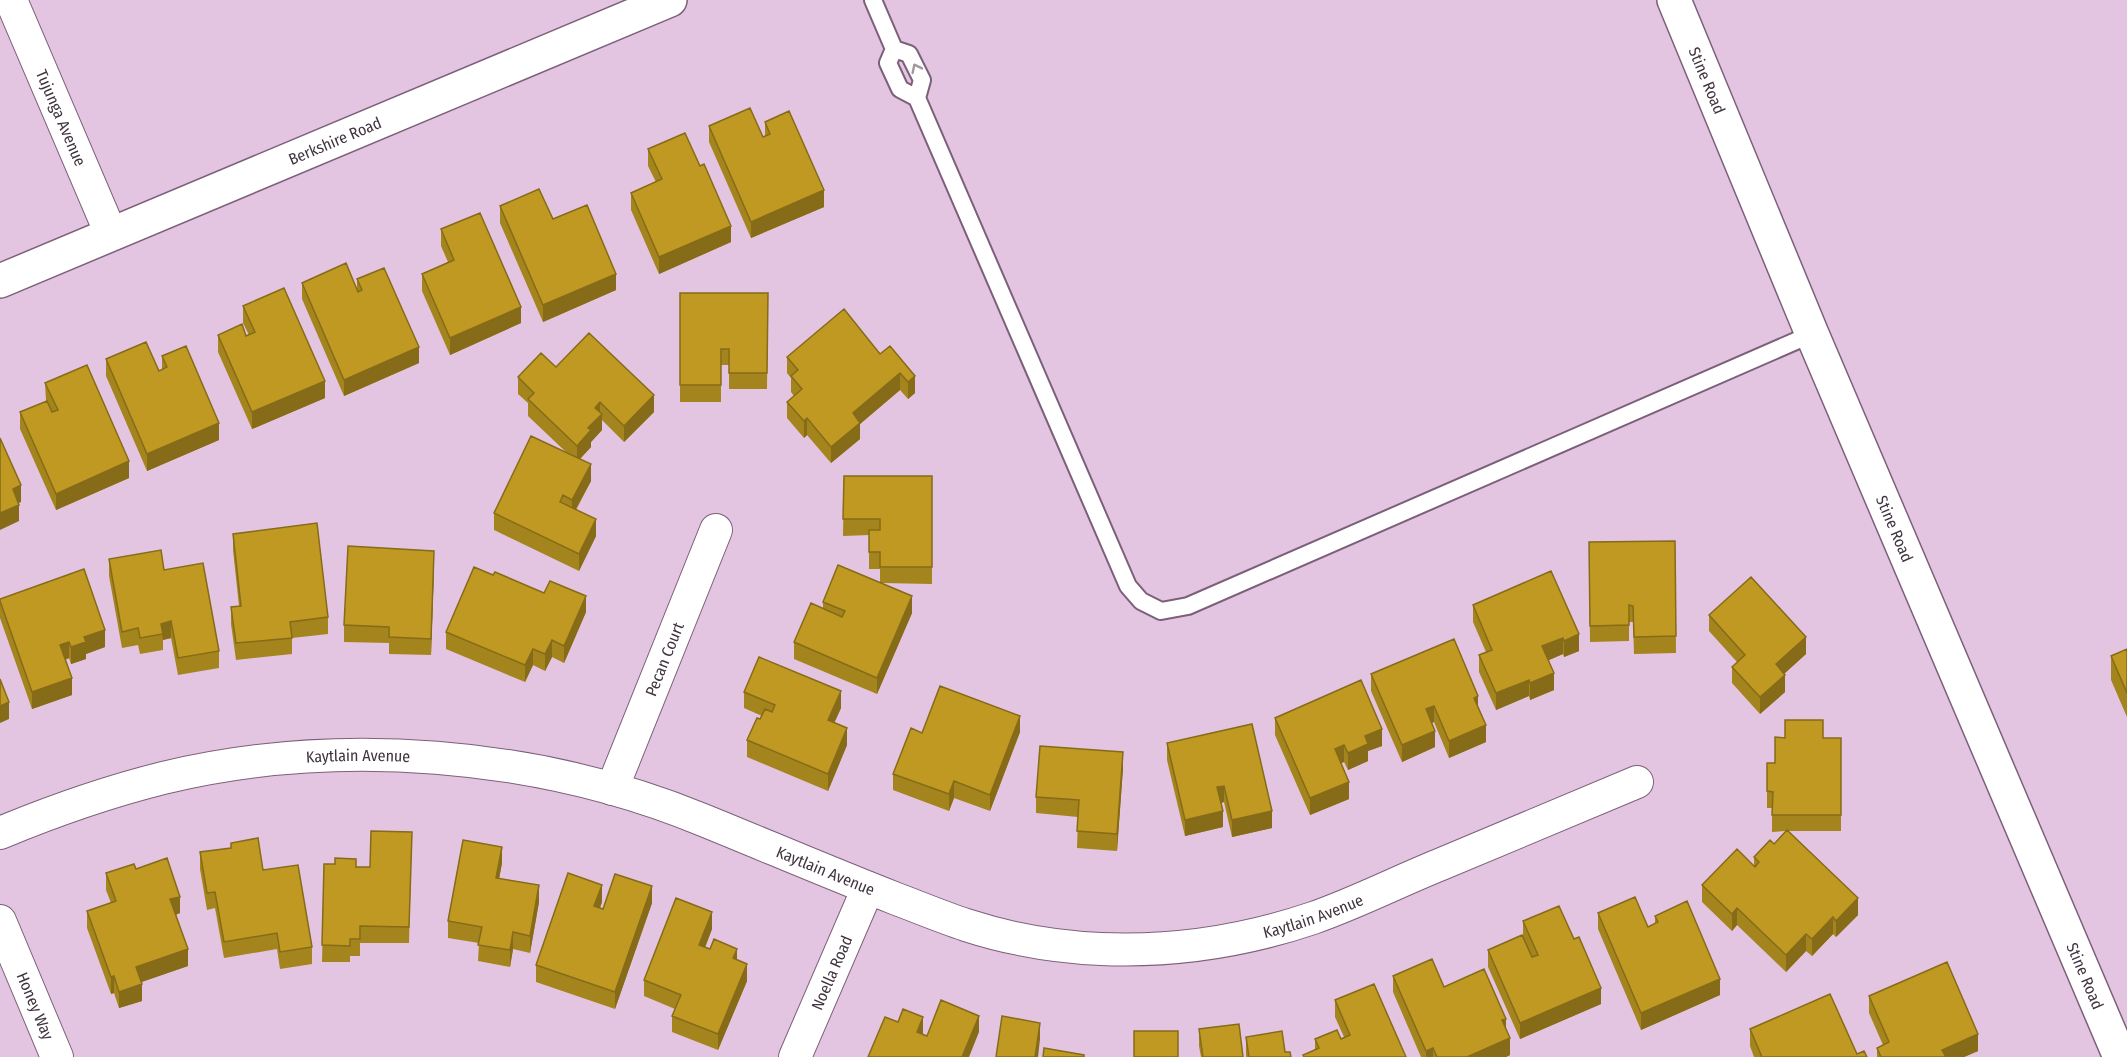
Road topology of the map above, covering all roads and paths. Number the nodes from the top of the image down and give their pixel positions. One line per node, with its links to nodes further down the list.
1 (11, 0): 7 (street, Tujunga Avenue)
2 (873, 0): 5 (lane)
3 (1674, 0): 9 (main road, Stine Road)
4 (652, 3): 7 (main road, Berkshire Road)
5 (894, 50): 6 (lane); 6 (lane, one-way to 5)
6 (917, 98): 9 (lane)
7 (111, 234): 8 (main road, Berkshire Road)
8 (0, 281)
9 (1812, 333): 18 (main road, Stine Road)
10 (716, 530): 12 (street, Pecan Court)
11 (1637, 782): 14 (street, Kaytlain Avenue)
12 (612, 789): 13 (street, Kaytlain Avenue); 14 (street, Kaytlain Avenue)
13 (0, 832)
14 (868, 888): 17 (street, Noella Road)
15 (0, 921): 16 (street, Honey Way)
16 (57, 1057)
17 (795, 1057)
18 (2120, 1057)

